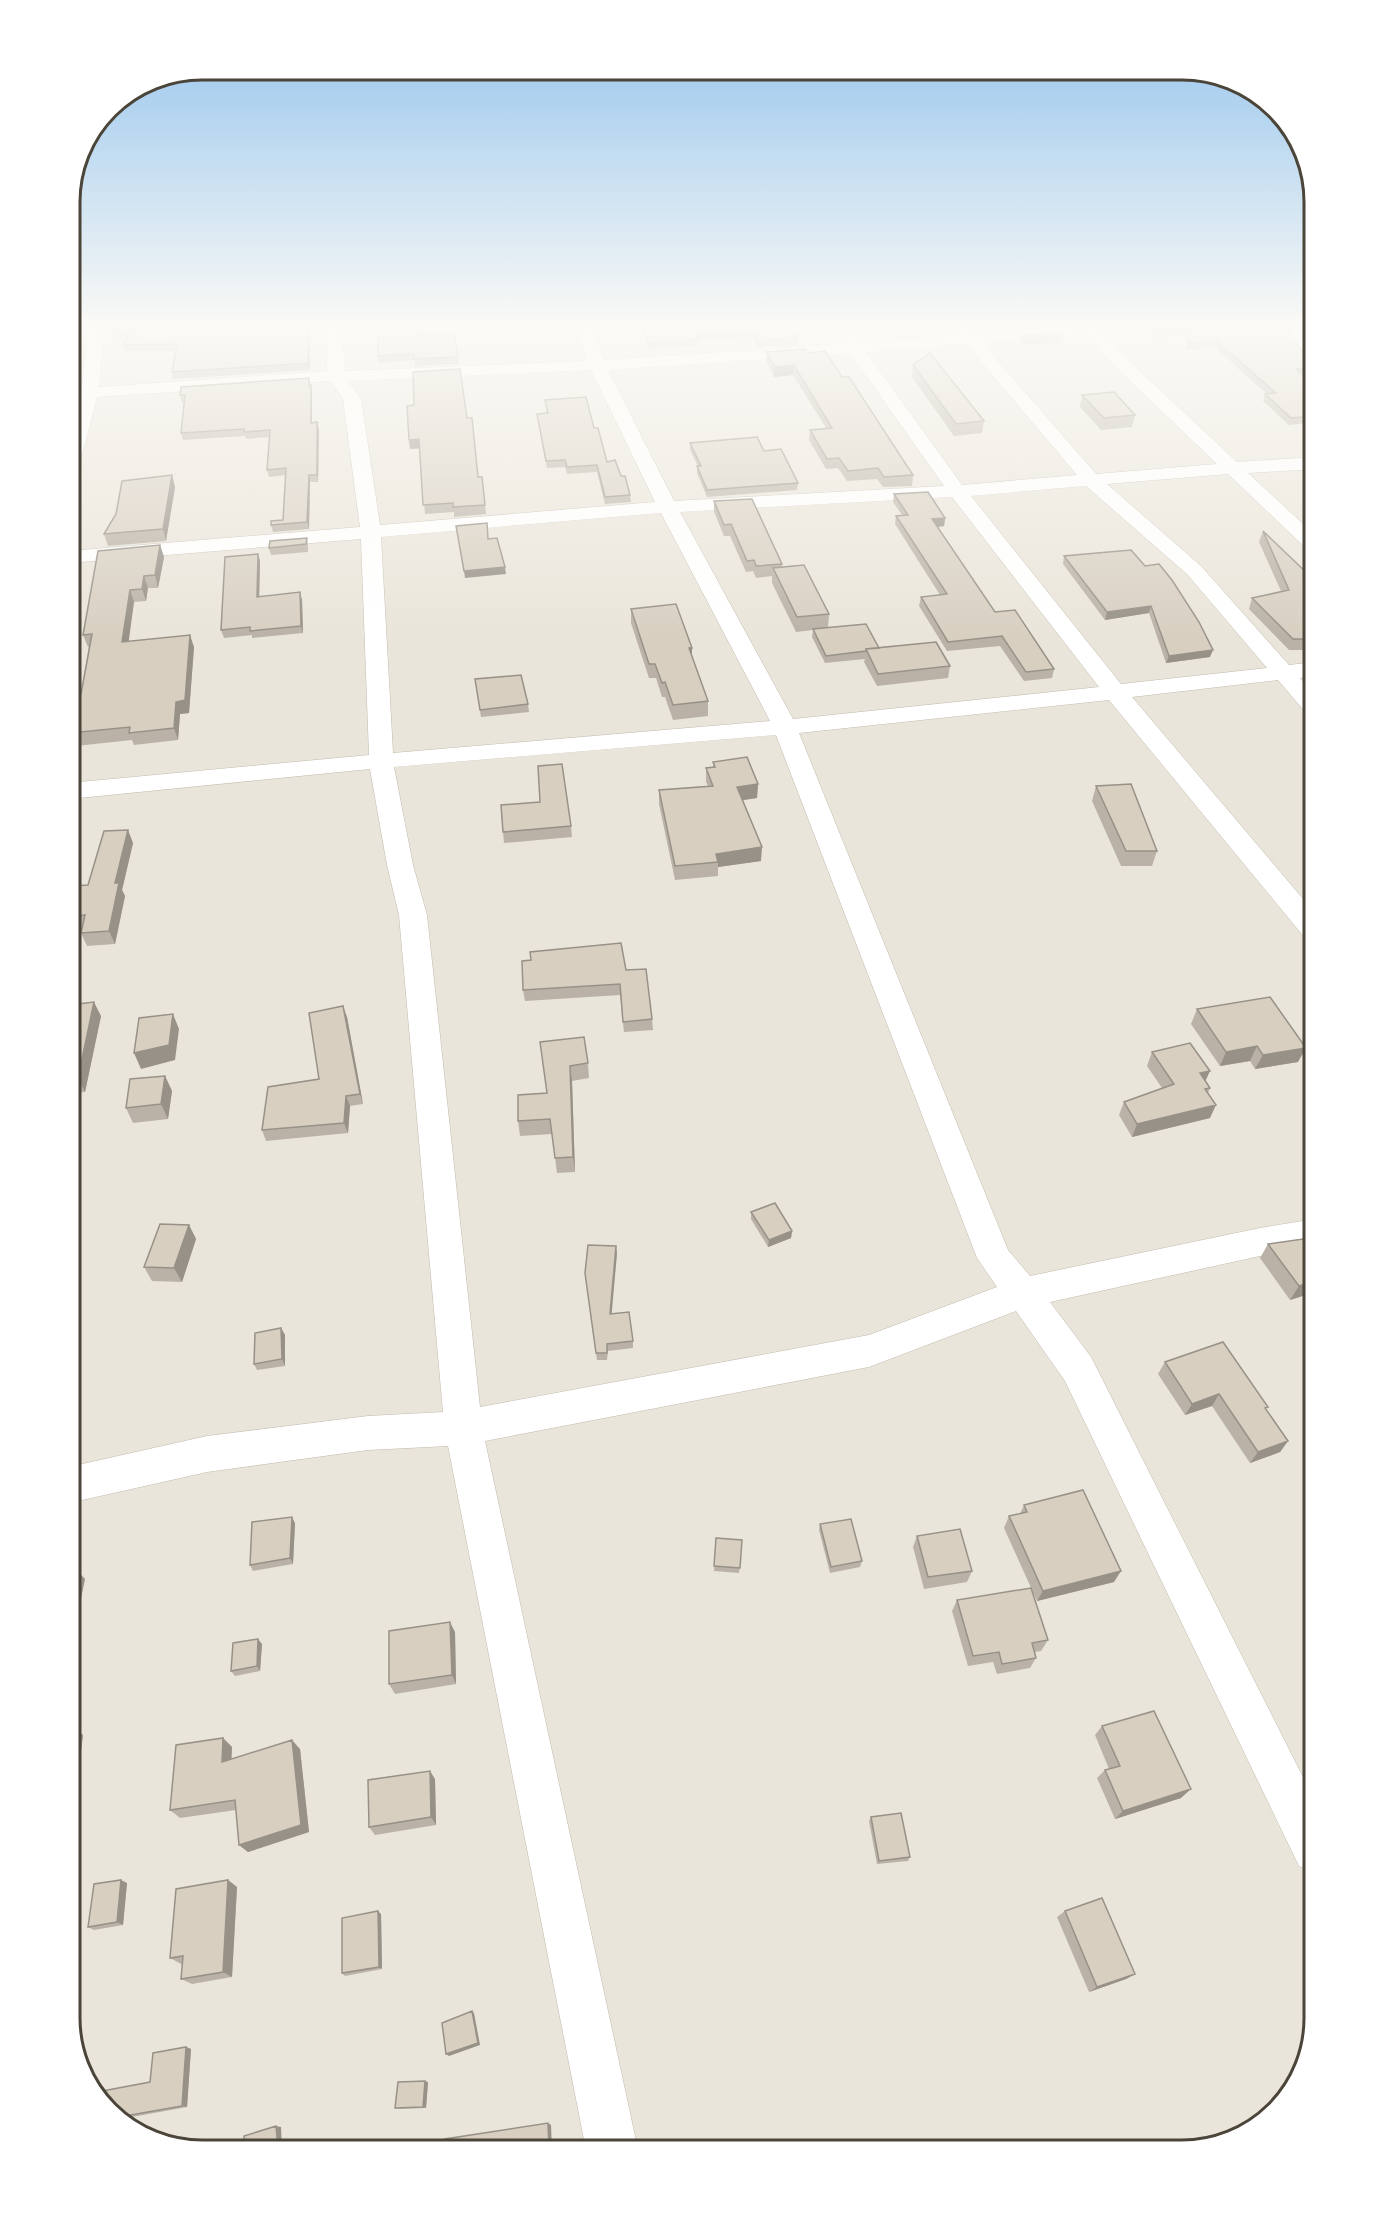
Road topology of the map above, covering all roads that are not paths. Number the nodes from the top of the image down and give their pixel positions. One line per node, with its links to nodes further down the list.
1 (357, 432): 11 (street)
2 (630, 432): 10 (street)
3 (915, 432): 9 (street)
4 (1049, 432): 8 (street)
5 (1193, 432): 7 (street)
6 (1304, 464): 7 (street)
7 (1232, 468): 8 (street); 12 (street)
8 (1091, 480): 9 (street); 15 (street)
9 (957, 491): 10 (street); 16 (street)
10 (667, 507): 11 (street); 18 (street)
11 (371, 533): 13 (street); 19 (street)
12 (1304, 536)
13 (80, 555)
14 (1304, 670): 15 (street)
15 (1283, 672): 16 (street); 17 (street)
16 (1115, 692): 18 (street); 21 (street)
17 (1304, 696)
18 (785, 728): 19 (street); 23 (street)
19 (381, 761): 20 (street); 24 (street)
20 (80, 790)
21 (1304, 918)
22 (1304, 1235): 23 (street)
23 (1023, 1293): 24 (street); 26 (street)
24 (463, 1428): 25 (street); 27 (street)
25 (80, 1483)
26 (1304, 1828)
27 (610, 2139)

